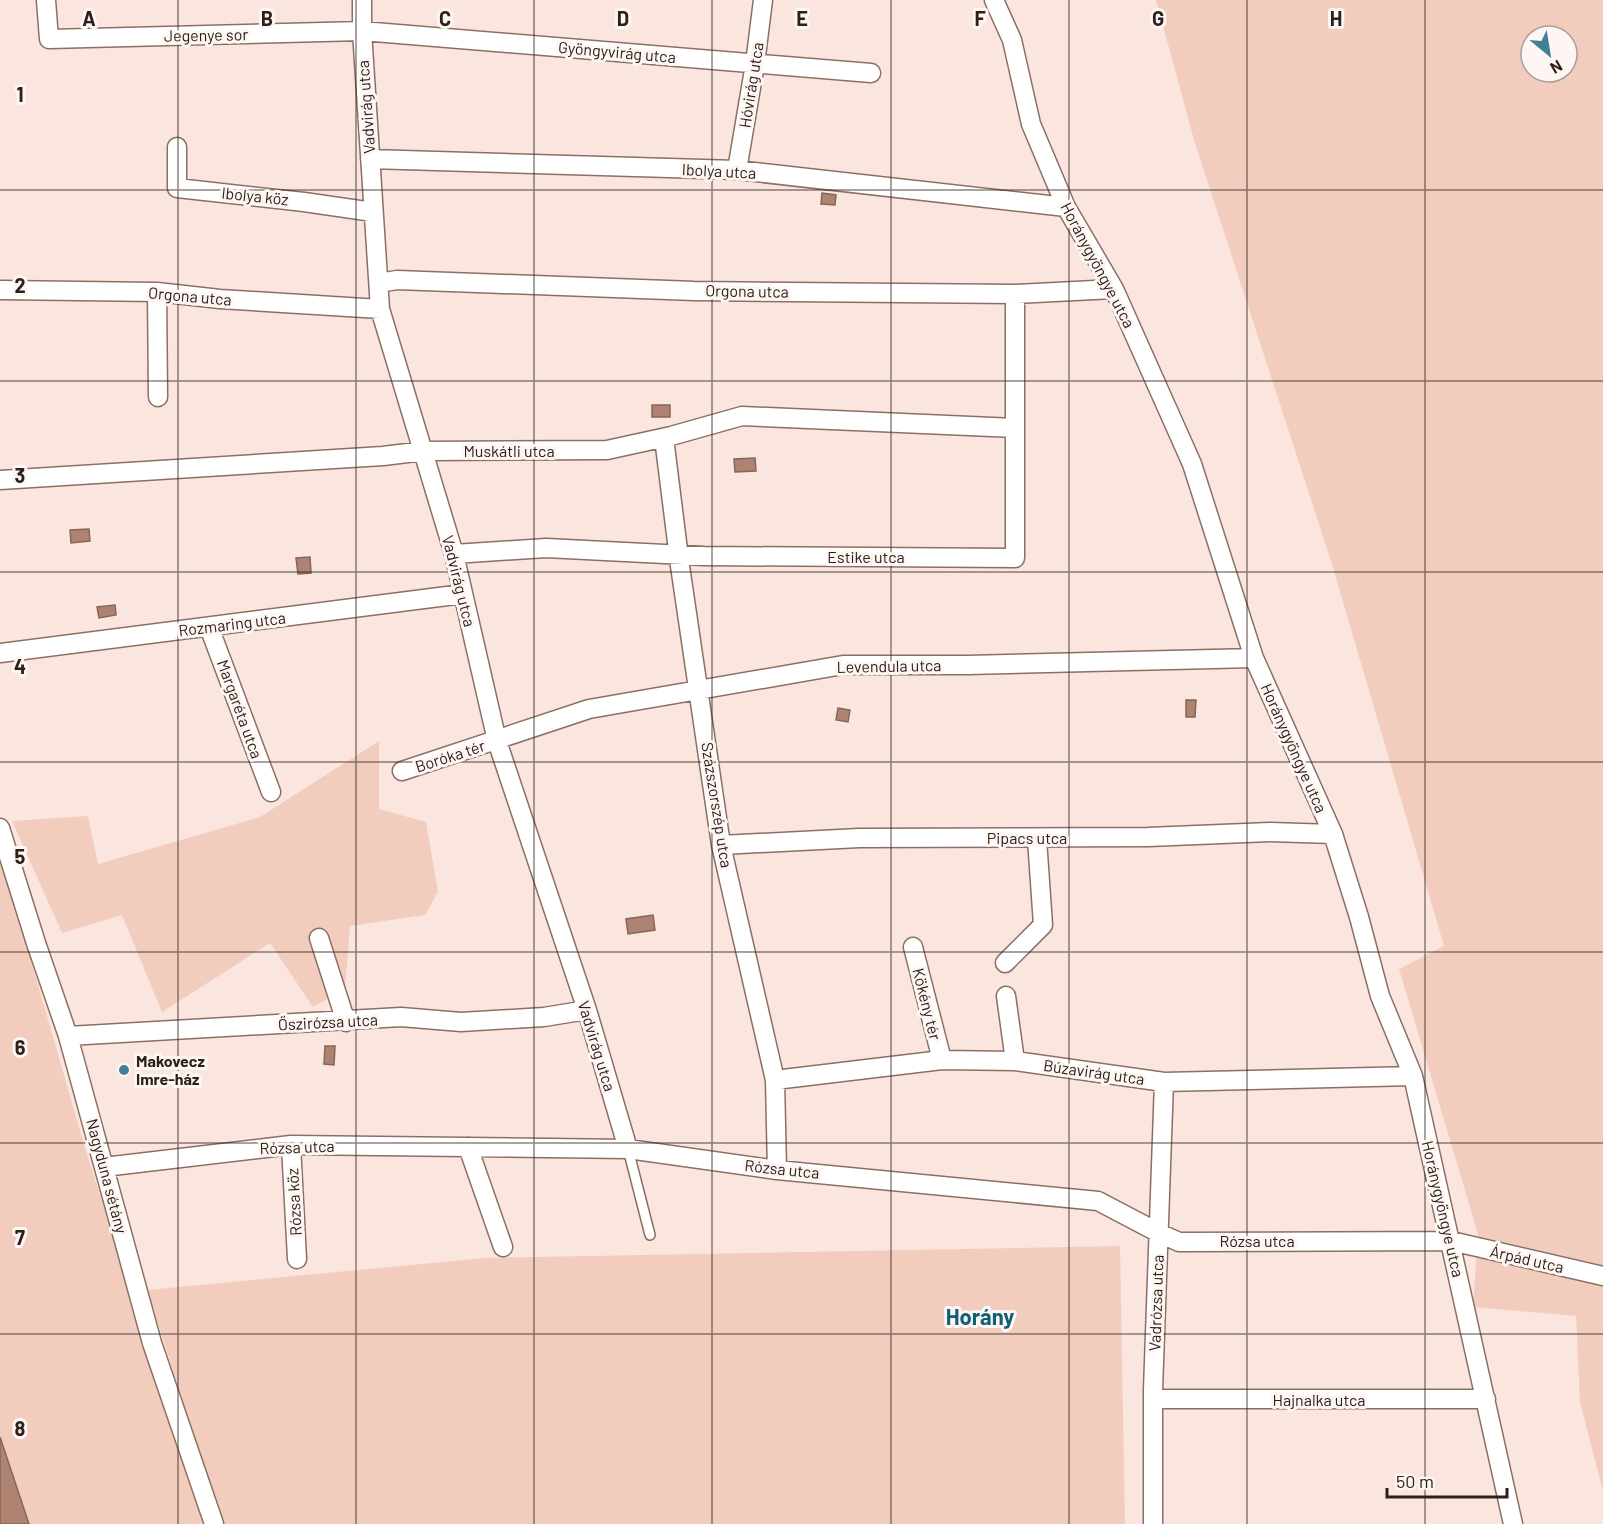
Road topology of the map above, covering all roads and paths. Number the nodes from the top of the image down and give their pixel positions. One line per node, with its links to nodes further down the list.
1 (46, 0): 5 (street, Jegenye sor)
2 (362, 0): 5 (street, Vadvirág utca)
3 (763, 0): 6 (street, Hóvirág utca)
4 (994, 0): 11 (street, Horánygyöngye utca)
5 (362, 31): 6 (street, Gyöngyvirág utca); 9 (street, Vadvirág utca)
6 (755, 64): 7 (street, Gyöngyvirág utca); 10 (street, Hóvirág utca)
7 (872, 73)
8 (177, 147): 12 (street, Ibolya köz)
9 (370, 159): 10 (street, Ibolya utca); 12 (street, Vadvirág utca)
10 (737, 170): 11 (street, Ibolya utca)
11 (1066, 207): 14 (street, Horánygyöngye utca)
12 (373, 212): 13 (street, Vadvirág utca)
13 (379, 283): 17 (street, Orgona utca); 18 (street, Vadvirág utca)
14 (1114, 289): 17 (street, Orgona utca); 29 (street, Horánygyöngye utca)
15 (0, 290): 16 (street, Orgona utca)
16 (157, 292): 18 (street, Orgona utca); 19 (street)
17 (1015, 294): 20 (street, Estike utca)
18 (380, 309): 22 (street, Vadvirág utca)
19 (158, 397)
20 (1015, 428): 21 (street, Muskátli utca); 25 (street, Estike utca)
21 (664, 438): 22 (street, Muskátli utca); 25 (street, Százszorszép utca)
22 (424, 451): 23 (street, Muskátli utca); 24 (street, Vadvirág utca)
23 (0, 480)
24 (454, 554): 25 (street, Estike utca); 26 (street, Vadvirág utca)
25 (680, 555): 30 (street, Százszorszép utca)
26 (463, 594): 27 (street, Rozmaring utca); 31 (street, Vadvirág utca)
27 (209, 627): 28 (street, Rozmaring utca); 33 (street, Margaréta utca)
28 (0, 653)
29 (1254, 658): 30 (street, Levendula utca); 35 (street, Horánygyöngye utca)
30 (698, 689): 31 (street, Levendula utca); 37 (street, Százszorszép utca)
31 (497, 741): 32 (street, Boróka tér); 42 (street, Vadvirág utca)
32 (402, 771)
33 (271, 792)
34 (0, 828): 44 (street, Nagyduna sétány)
35 (1333, 834): 36 (street, Pipacs utca); 47 (street, Horánygyöngye utca)
36 (1037, 839): 37 (street, Pipacs utca); 40 (street)
37 (721, 845): 48 (street, Százszorszép utca)
38 (319, 938): 43 (street)
39 (913, 947): 45 (street, Kökény tér)
40 (1005, 963)
41 (1006, 996): 46 (street)
42 (586, 1011): 43 (street, Őszirózsa utca); 52 (street, Vadvirág utca)
43 (346, 1022): 44 (street, Őszirózsa utca)
44 (68, 1035): 53 (street, Nagyduna sétány)
45 (942, 1060): 46 (street, Búzavirág utca); 48 (street, Búzavirág utca)
46 (1015, 1061): 49 (street, Búzavirág utca)
47 (1413, 1076): 49 (street, Búzavirág utca); 57 (street, Horánygyöngye utca)
48 (775, 1080): 54 (street, Százszorszép utca)
49 (1164, 1082): 55 (street, Vadrózsa utca)
50 (291, 1145): 51 (street, Rózsa utca); 53 (street, Rózsa utca); 59 (street, Rózsa köz)
51 (468, 1147): 52 (street, Rózsa utca); 58 (street)
52 (628, 1149): 54 (street, Rózsa utca); 56 (lane)
53 (105, 1167): 63 (street, Nagyduna sétány)
54 (777, 1170): 55 (street, Rózsa utca)
55 (1159, 1233): 57 (street, Rózsa utca); 62 (street, Vadrózsa utca)
56 (651, 1235)
57 (1450, 1241): 60 (street, Árpád utca); 61 (street, Horánygyöngye utca)
58 (503, 1246)
59 (297, 1259)
60 (1603, 1276)
61 (1486, 1399): 62 (street, Hajnalka utca); 65 (street, Horánygyöngye utca)
62 (1153, 1400): 64 (street, Vadrózsa utca)
63 (214, 1524)
64 (1153, 1524)
65 (1513, 1524)

